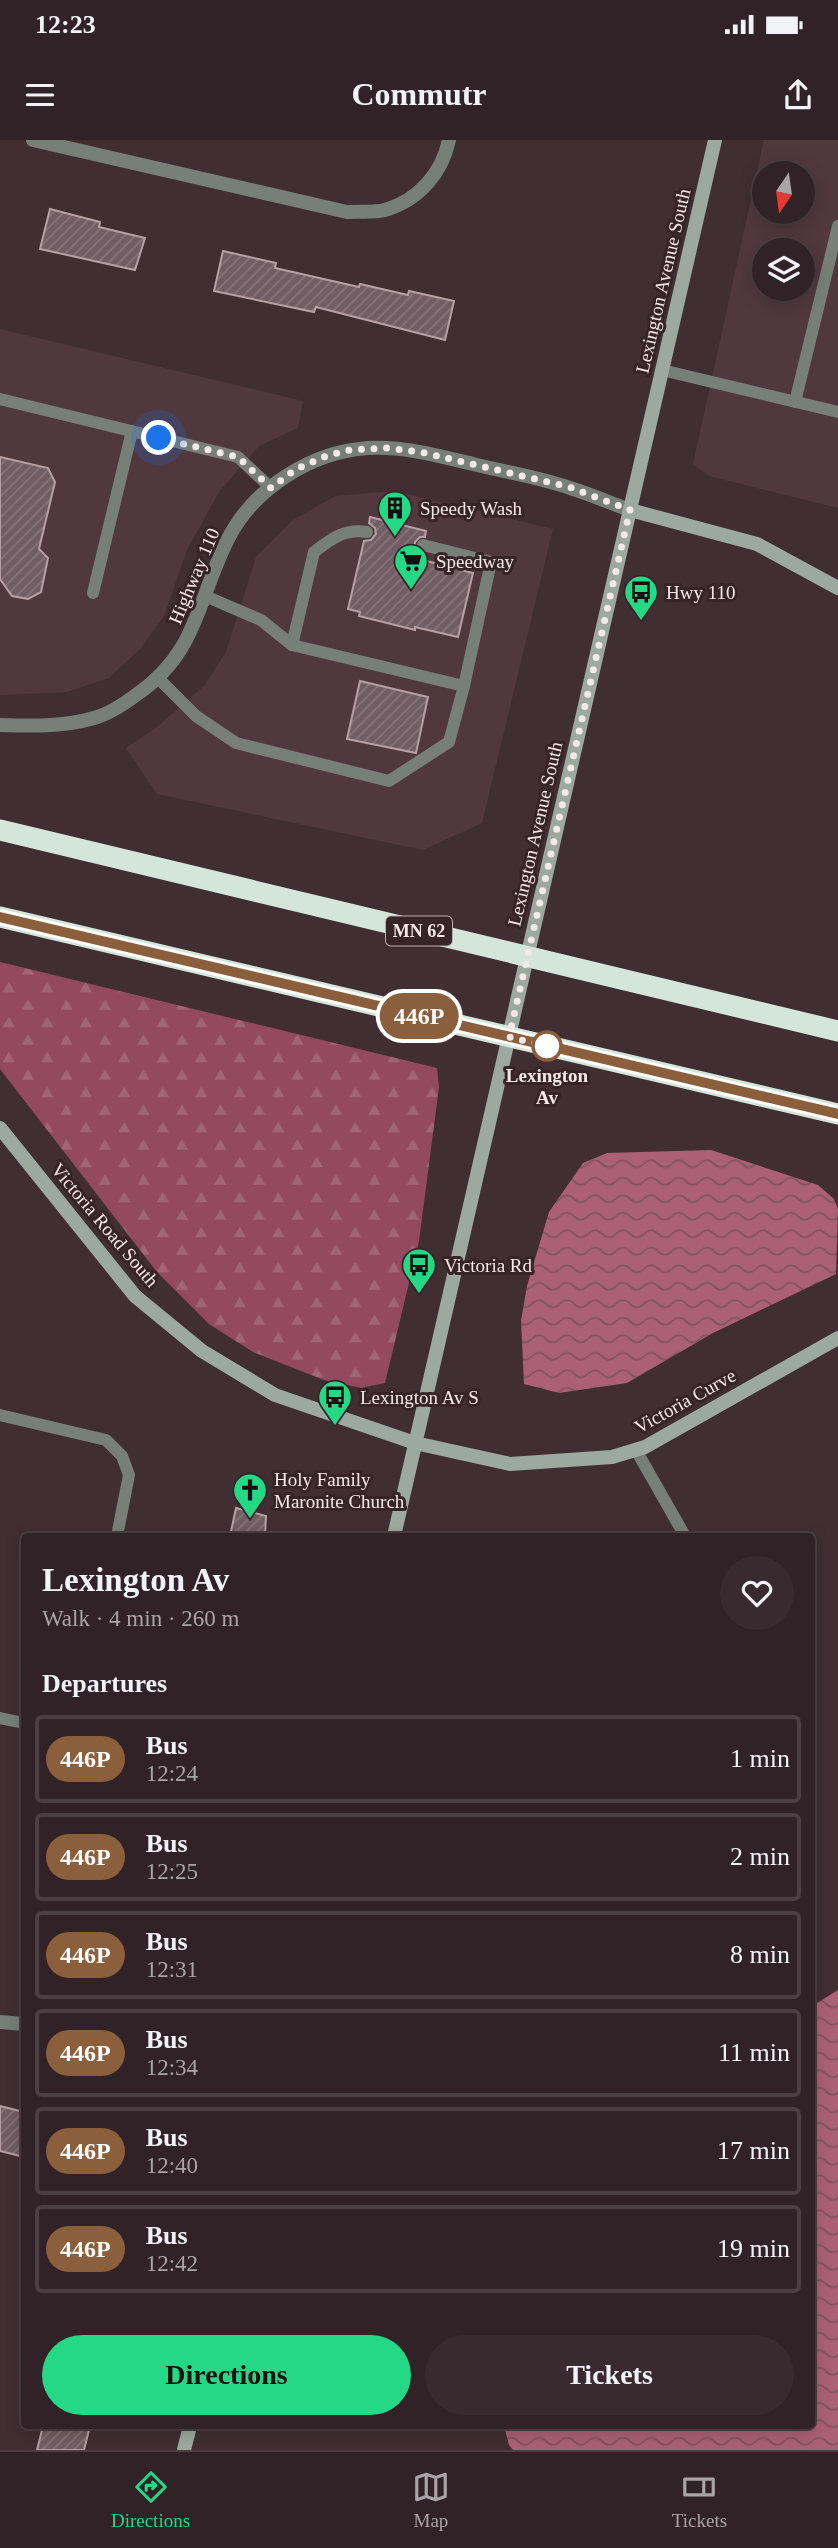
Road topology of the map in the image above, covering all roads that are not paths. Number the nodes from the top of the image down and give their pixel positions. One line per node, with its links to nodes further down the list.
1 (33, 140): 4 (street)
2 (449, 140): 4 (street)
3 (715, 140): 6 (street, Lexington Avenue South)
4 (50, 142)
5 (838, 226): 8 (lane)
6 (662, 370): 8 (lane); 12 (street, Lexington Avenue South)
7 (0, 399): 10 (lane)
8 (795, 402): 9 (lane)
9 (838, 412)
10 (132, 431): 11 (lane); 16 (lane)
11 (271, 488): 12 (street, Highway 110); 17 (street, Highway 110)
12 (630, 510): 15 (street); 24 (street, Lexington Avenue South)
13 (367, 532): 18 (lane)
14 (423, 545): 20 (lane)
15 (838, 588)
16 (93, 593)
17 (205, 596): 18 (lane); 19 (street, Highway 110)
18 (292, 645): 20 (lane)
19 (159, 679): 20 (lane); 21 (street, Highway 110)
20 (464, 686)
21 (0, 725)
22 (0, 830): 24 (highway, MN 62)
23 (0, 917): 26 (highway)
24 (527, 957): 25 (highway, MN 62); 26 (street, Lexington Avenue South)
25 (838, 1031)
26 (509, 1037): 27 (highway); 31 (street, Lexington Avenue South)
27 (838, 1114)
28 (0, 1128): 31 (street, Victoria Road South)
29 (838, 1338): 32 (street, Victoria Curve)
30 (0, 1415): 33 (lane)
31 (415, 1443): 32 (street, Victoria Curve); 34 (street, Lexington Avenue South)
32 (636, 1450): 35 (lane)
33 (118, 1533)
34 (395, 1533)
35 (683, 1533)
36 (0, 1718): 37 (lane)
37 (21, 1722)
38 (0, 2022): 39 (street)
39 (21, 2024)
40 (189, 2429): 41 (street)
41 (184, 2450)

